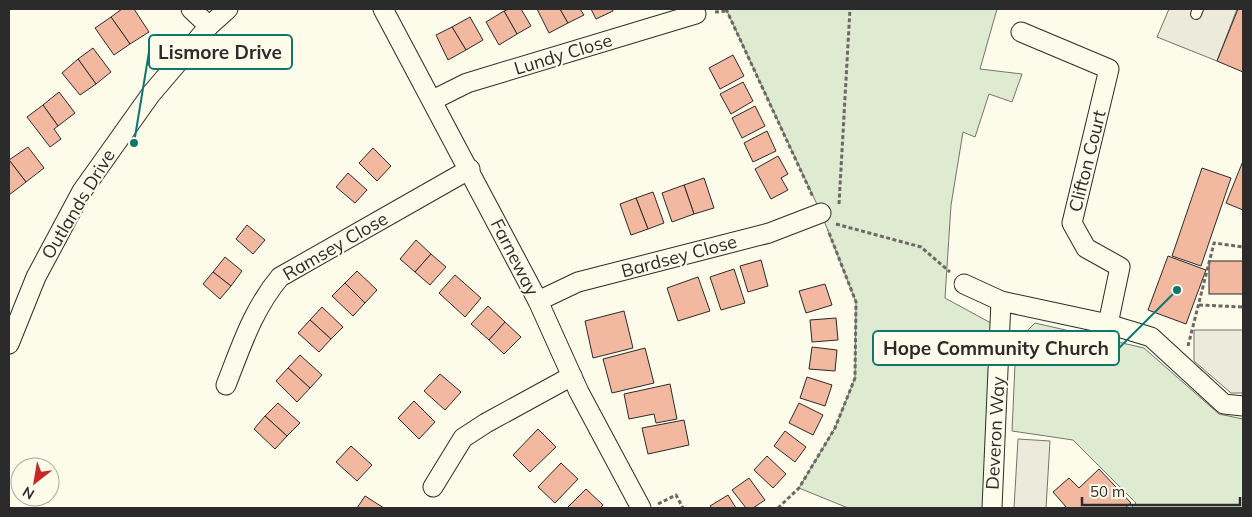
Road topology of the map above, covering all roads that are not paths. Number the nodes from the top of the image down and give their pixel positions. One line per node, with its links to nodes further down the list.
1 (191, 9): 5 (street)
2 (228, 9): 5 (street, Outlands Drive)
3 (383, 9): 7 (street, Farneway)
4 (696, 14): 7 (street, Lundy Close)
5 (209, 26): 14 (street, Outlands Drive)
6 (1020, 32): 13 (street, Clifton Court)
7 (433, 100): 8 (street, Farneway)
8 (470, 169): 11 (street, Farneway); 16 (street, Ramsey Close)
9 (830, 214): 11 (street, Bardsey Close)
10 (964, 284): 12 (street)
11 (538, 301): 15 (street, Farneway)
12 (1001, 301): 13 (street); 20 (street, Deveron Way)
13 (1108, 324): 17 (street)
14 (9, 341)
15 (572, 376): 18 (street); 19 (street, Farneway)
16 (226, 385)
17 (1243, 406)
18 (433, 487)
19 (641, 508)
20 (992, 508)

